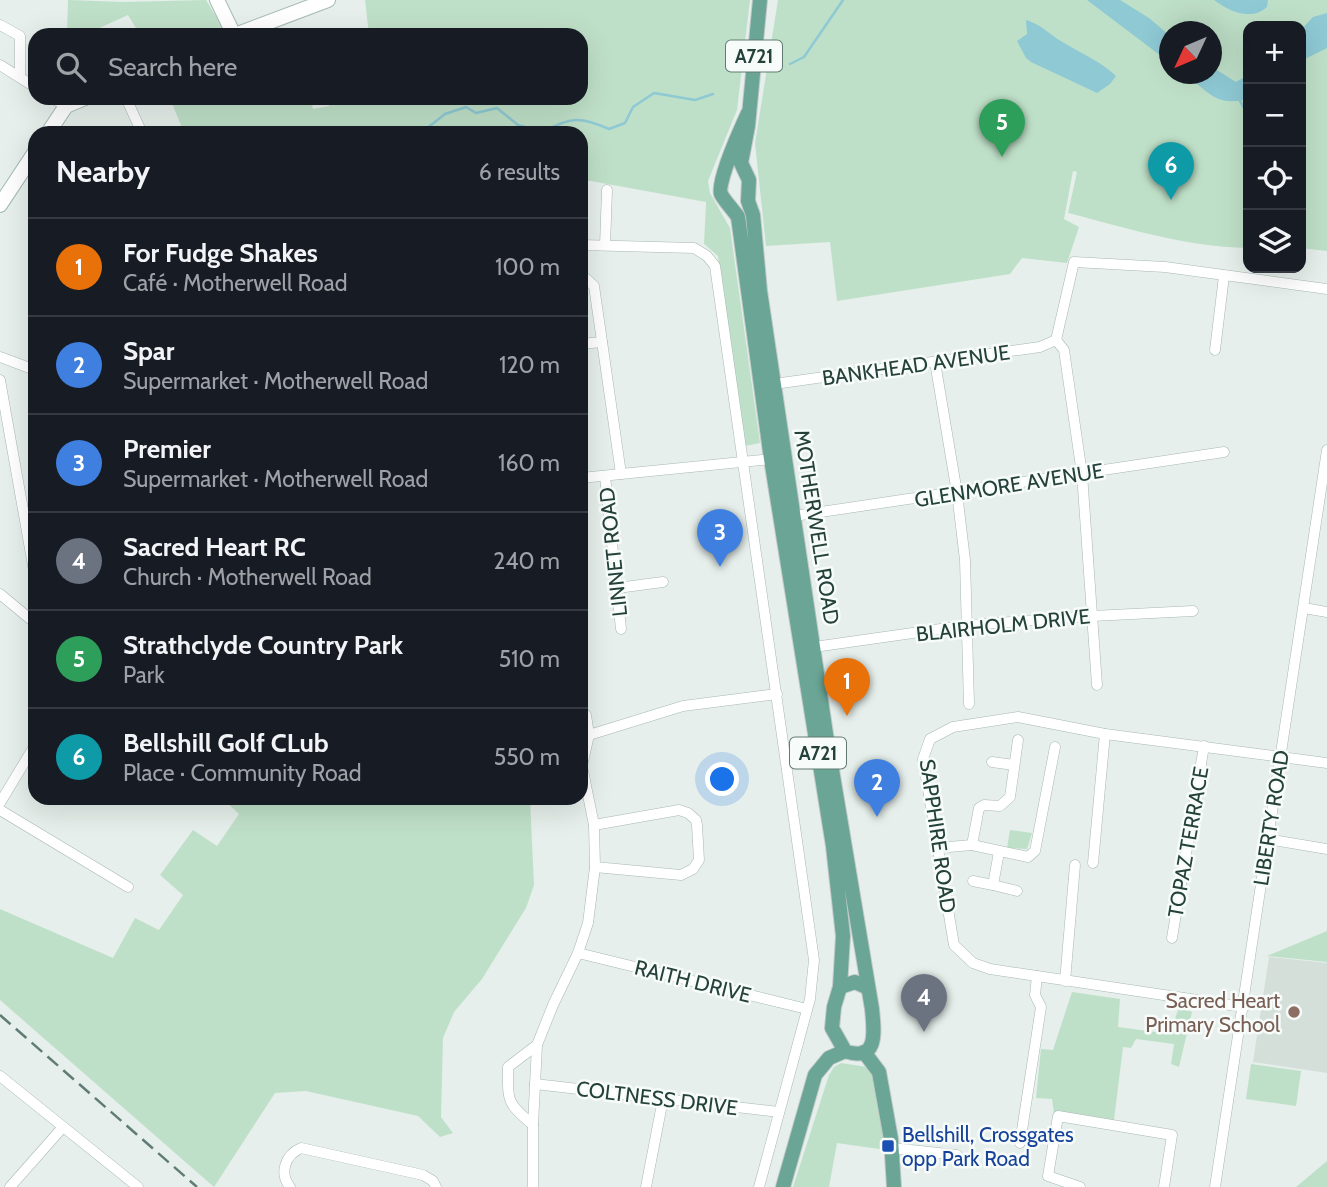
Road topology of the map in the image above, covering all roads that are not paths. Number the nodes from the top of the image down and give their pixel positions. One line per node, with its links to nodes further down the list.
1 (216, 0): 5 (street)
2 (328, 0): 6 (street)
3 (760, 0): 12 (main road, A721)
4 (0, 25): 8 (street)
5 (230, 28)
6 (253, 28)
7 (0, 65): 8 (street)
8 (20, 77): 9 (street)
9 (28, 82)
10 (129, 105): 14 (street)
11 (66, 106): 13 (street)
12 (747, 113): 16 (main road, A721); 17 (main road, A721)
13 (53, 126)
14 (139, 126)
15 (28, 163): 21 (street)
16 (745, 175): 17 (main road); 19 (main road, A721)
17 (723, 177): 20 (main road, A721)
18 (607, 190): 23 (street)
19 (748, 195): 20 (main road); 35 (main road, MOTHERWELL ROAD / A721)
20 (728, 201): 39 (main road, MOTHERWELL ROAD / A721)
21 (0, 205)
22 (588, 245): 23 (street)
23 (606, 245): 40 (street)
24 (1224, 276): 26 (street); 27 (street); 30 (street)
25 (588, 280): 28 (street)
26 (1327, 289)
27 (1056, 340): 32 (street, BANKHEAD AVENUE); 42 (street)
28 (602, 342): 29 (street); 41 (street)
29 (588, 343)
30 (1215, 350)
31 (0, 357): 33 (street)
32 (935, 362): 35 (street, BANKHEAD AVENUE); 45 (street)
33 (28, 365)
34 (0, 380): 36 (street)
35 (774, 384): 46 (main road, MOTHERWELL ROAD / A721)
36 (4, 431): 47 (street)
37 (1327, 450): 51 (street, LIBERTY ROAD)
38 (1224, 452): 42 (street, GLENMORE AVENUE)
39 (771, 459): 40 (street); 94 (main road, MOTHERWELL ROAD / A721)
40 (744, 463): 41 (street); 60 (street)
41 (621, 474): 43 (street)
42 (1082, 474): 45 (street, GLENMORE AVENUE); 54 (street)
43 (605, 476): 44 (street); 49 (street, LINNET ROAD)
44 (588, 477)
45 (957, 493): 46 (street, GLENMORE AVENUE); 56 (street)
46 (794, 516): 58 (main road, MOTHERWELL ROAD / A721)
47 (28, 544)
48 (663, 582): 49 (street)
49 (617, 588): 57 (street, LINNET ROAD)
50 (0, 594): 55 (street)
51 (1304, 608): 53 (street); 70 (street, LIBERTY ROAD)
52 (1193, 611): 54 (street, BLAIRHOLM DRIVE)
53 (1327, 612)
54 (1092, 615): 56 (street, BLAIRHOLM DRIVE); 59 (street)
55 (28, 617)
56 (969, 625): 58 (street, BLAIRHOLM DRIVE); 61 (street)
57 (621, 629)
58 (814, 647): 95 (main road, MOTHERWELL ROAD / A721)
59 (1097, 685)
60 (777, 694): 64 (street); 97 (street)
61 (970, 704)
62 (588, 728): 64 (street)
63 (1105, 734): 67 (street, SAPPHIRE ROAD); 80 (street, SAPPHIRE ROAD); 83 (street)
64 (589, 735): 65 (street)
65 (588, 739)
66 (1018, 740): 73 (street)
67 (1204, 746): 70 (street, SAPPHIRE ROAD); 90 (street, TOPAZ TERRACE)
68 (1055, 747): 82 (street)
69 (28, 757): 75 (street)
70 (1280, 757): 72 (street, SAPPHIRE ROAD); 78 (street, LIBERTY ROAD)
71 (992, 762): 73 (street)
72 (1327, 763)
73 (1014, 765): 79 (street)
74 (588, 796): 77 (street)
75 (0, 803)
76 (0, 810): 88 (street)
77 (594, 825): 85 (street); 85 (street)
78 (1267, 839): 81 (street); 96 (street, LIBERTY ROAD)
79 (972, 845): 80 (street); 82 (street)
80 (937, 848): 92 (street, SAPPHIRE ROAD)
81 (1327, 849)
82 (999, 852): 87 (street)
83 (1093, 863)
84 (1075, 865): 93 (street)
85 (595, 867): 91 (street)
86 (973, 881): 87 (street)
87 (993, 885): 89 (street)
88 (128, 887)
89 (1017, 891)
90 (1172, 938)
91 (578, 953): 97 (street, RAITH DRIVE); 98 (street)
92 (1037, 976): 93 (street, SAPPHIRE ROAD); 107 (street)
93 (1065, 981): 96 (street, SAPPHIRE ROAD)
94 (840, 987): 95 (main road); 99 (main road, MOTHERWELL ROAD / A721)
95 (869, 988): 100 (main road, MOTHERWELL ROAD / A721)
96 (1244, 1007): 121 (street, LIBERTY ROAD)
97 (807, 1009): 104 (street)
98 (537, 1045): 102 (street); 105 (street)
99 (845, 1051): 100 (main road); 118 (main road)
100 (864, 1052): 108 (main road)
101 (0, 1076): 106 (street)
102 (535, 1084): 103 (street, COLTNESS DRIVE); 105 (street)
103 (663, 1099): 104 (street, COLTNESS DRIVE); 116 (street)
104 (779, 1112): 117 (street)
105 (533, 1125): 115 (street)
106 (63, 1127): 111 (street); 112 (street)
107 (1020, 1143)
108 (892, 1148): 109 (street); 119 (main road)
109 (957, 1155)
110 (1074, 1186): 120 (street)
111 (10, 1187)
112 (138, 1187)
113 (290, 1187): 114 (street)
114 (436, 1187)
115 (533, 1187)
116 (646, 1187)
117 (759, 1187)
118 (783, 1187)
119 (894, 1187)
120 (1164, 1187)
121 (1215, 1187)

